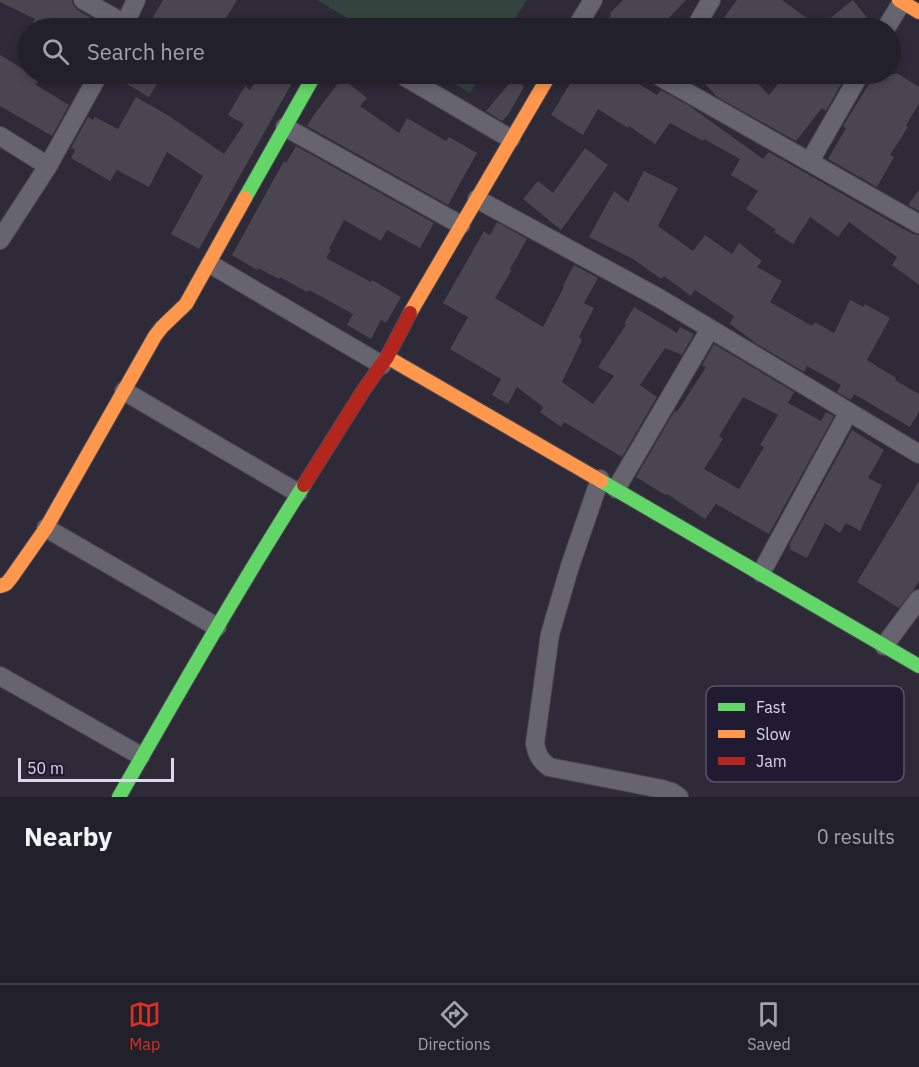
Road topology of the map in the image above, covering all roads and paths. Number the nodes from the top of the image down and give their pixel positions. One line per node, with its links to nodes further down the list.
1 (83, 0): 7 (street)
2 (136, 0): 8 (street)
3 (593, 0): 9 (street)
4 (711, 0): 10 (street)
5 (900, 1): 6 (street); 11 (street)
6 (919, 12)
7 (111, 18)
8 (128, 18)
9 (582, 18)
10 (701, 18)
11 (891, 18)
12 (93, 84): 22 (street)
13 (309, 84): 18 (street)
14 (417, 84): 20 (street)
15 (544, 84): 20 (street)
16 (677, 84): 21 (street)
17 (854, 84): 21 (street)
18 (285, 127): 25 (street); 27 (street)
19 (0, 136): 22 (street)
20 (511, 139): 23 (street)
21 (810, 161): 24 (street)
22 (48, 166): 26 (street)
23 (477, 199): 25 (street); 28 (street)
24 (919, 224)
25 (461, 225): 29 (street)
26 (0, 240)
27 (210, 264): 29 (street); 30 (street)
28 (710, 329): 31 (street); 34 (street)
29 (384, 361): 33 (street); 35 (street)
30 (124, 391): 35 (street); 36 (street)
31 (848, 413): 32 (street); 37 (street)
32 (919, 454)
33 (600, 479): 34 (street); 46 (street)
34 (616, 489): 37 (street)
35 (298, 493): 40 (street)
36 (46, 528): 38 (street); 40 (street)
37 (761, 573): 41 (street)
38 (0, 586)
39 (919, 599): 41 (street)
40 (217, 627): 44 (street)
41 (884, 646): 42 (street)
42 (919, 666)
43 (0, 676): 44 (street)
44 (141, 756): 45 (street)
45 (119, 797)
46 (679, 797)

